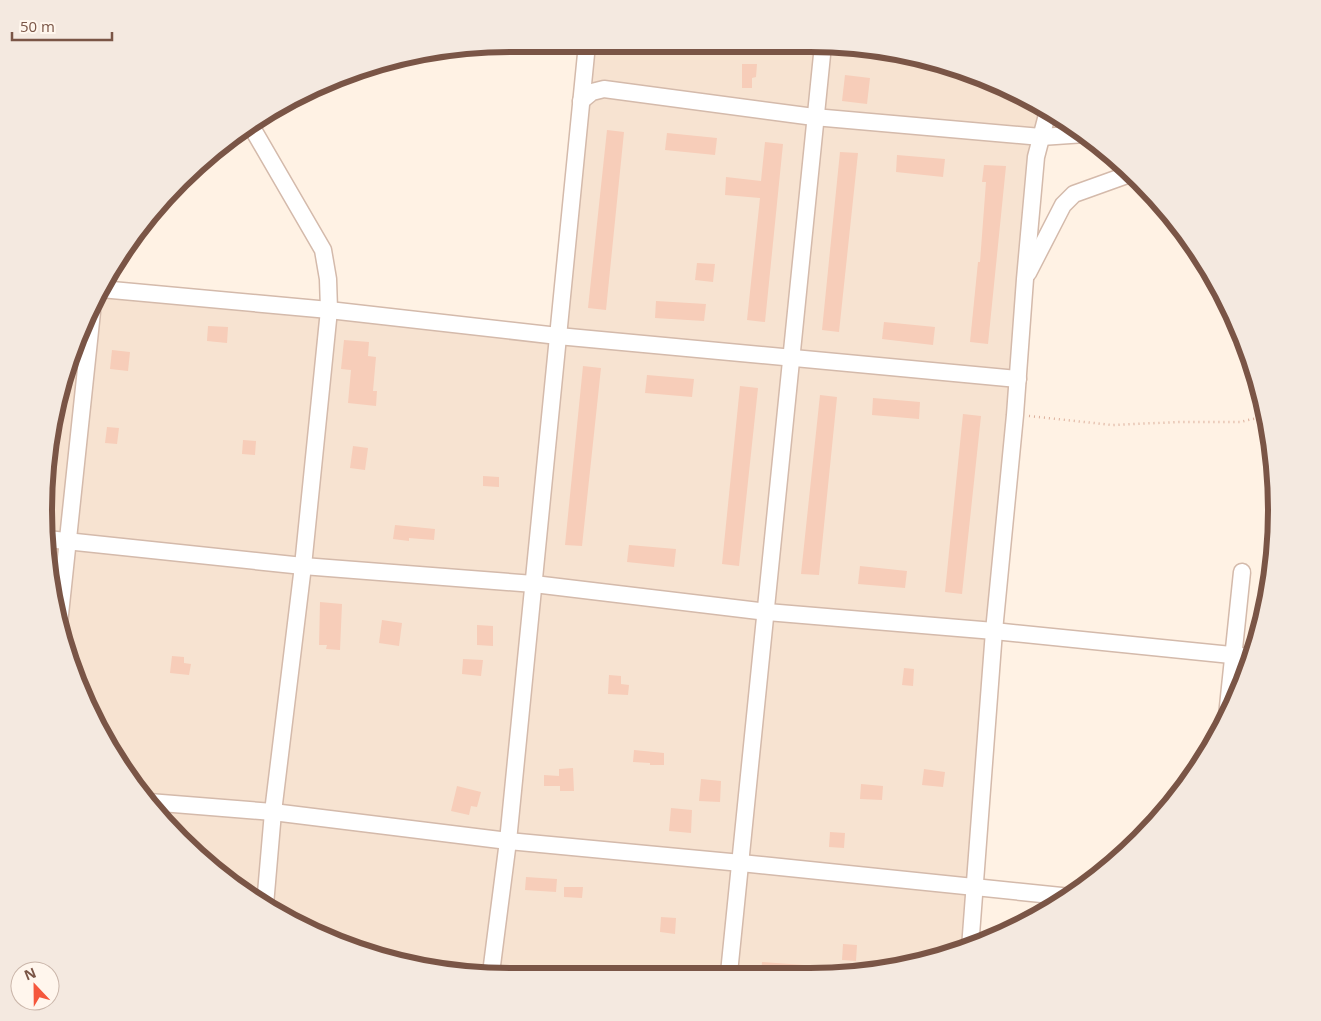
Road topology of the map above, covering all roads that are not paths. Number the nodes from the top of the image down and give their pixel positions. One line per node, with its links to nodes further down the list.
1 (586, 52): 3 (street)
2 (822, 52): 4 (street)
3 (580, 102): 4 (street); 14 (street)
4 (814, 117): 8 (street); 15 (street)
5 (1046, 118): 8 (street)
6 (254, 131): 12 (street)
7 (1072, 135): 8 (street)
8 (1040, 138): 10 (street)
9 (1123, 176): 10 (street)
10 (1025, 279): 16 (street)
11 (109, 290): 12 (street)
12 (329, 310): 14 (street); 19 (street)
13 (90, 328): 18 (street)
14 (558, 336): 15 (street); 21 (street)
15 (792, 357): 16 (street); 23 (street)
16 (1018, 378): 24 (street)
17 (53, 539): 18 (street)
18 (68, 540): 19 (street); 22 (street)
19 (303, 566): 21 (street); 29 (street)
20 (1242, 572): 25 (street)
21 (534, 584): 23 (street); 30 (street)
22 (61, 602)
23 (767, 612): 24 (street); 31 (street)
24 (994, 631): 25 (street); 32 (street)
25 (1233, 655): 26 (street); 27 (street)
26 (1245, 656)
27 (1229, 697)
28 (158, 803): 29 (street)
29 (273, 812): 30 (street); 34 (street)
30 (508, 841): 31 (street); 36 (street)
31 (741, 862): 32 (street); 37 (street)
32 (975, 888): 33 (street); 35 (street)
33 (1058, 896)
34 (266, 897)
35 (971, 939)
36 (492, 968)
37 (730, 968)

